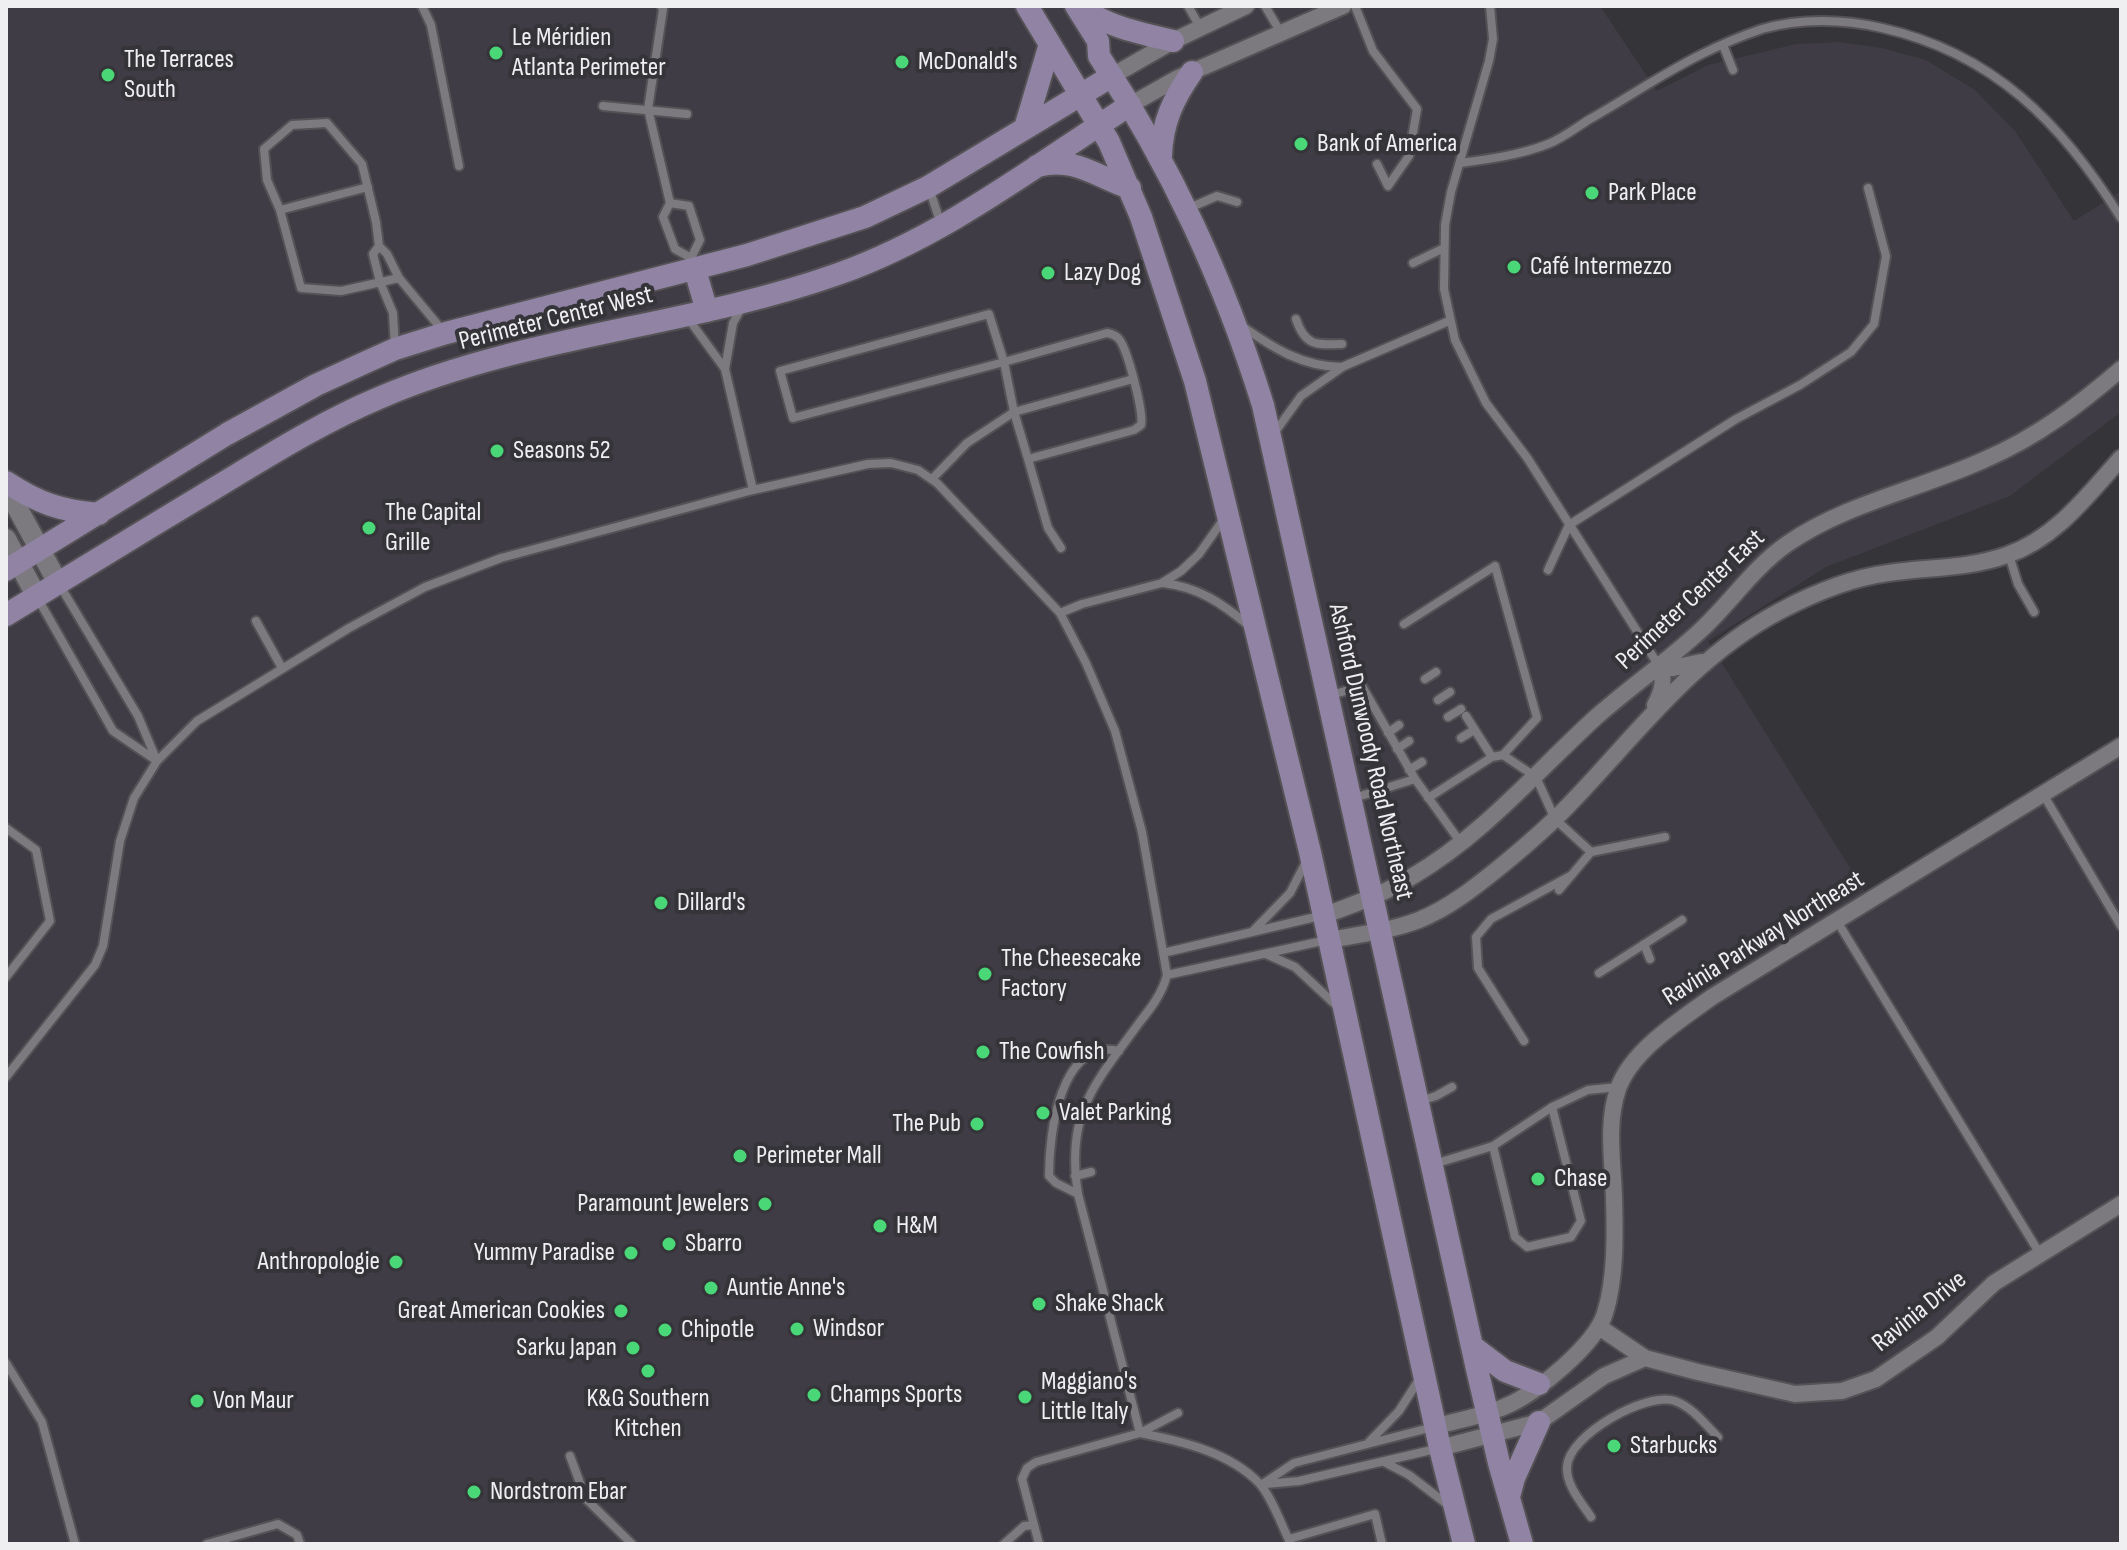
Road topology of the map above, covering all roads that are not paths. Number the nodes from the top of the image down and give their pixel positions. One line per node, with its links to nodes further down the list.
1 (422, 6): 31 (lane)
2 (1027, 6): 16 (main road)
3 (1078, 6): 15 (main road); 20 (main road, Ashford Dunwoody Road Northeast)
4 (1188, 6): 13 (lane)
5 (1246, 6): 13 (street)
6 (1265, 6): 14 (lane)
7 (1329, 6): 12 (street)
8 (1343, 6): 12 (street)
9 (1355, 6): 30 (lane)
10 (1490, 6): 29 (lane)
11 (664, 7): 24 (lane)
12 (1306, 23): 14 (street)
13 (1200, 27): 15 (street)
14 (1281, 33): 19 (street)
15 (1173, 41): 20 (street)
16 (1050, 44): 21 (main road); 27 (main road)
17 (1723, 45): 18 (lane); 29 (lane); 41 (lane)
18 (1733, 70)
19 (1192, 72): 22 (street); 28 (main road)
20 (1112, 76): 21 (main road, Perimeter Center West); 22 (main road, Ashford Dunwoody Road Northeast)
21 (1082, 95): 26 (main road); 27 (main road, Perimeter Center West)
22 (1130, 105): 26 (main road, Perimeter Center West); 28 (main road, Ashford Dunwoody Road Northeast)
23 (603, 106): 24 (lane)
24 (648, 109): 25 (lane); 38 (lane)
25 (687, 114)
26 (1100, 124): 32 (main road, Perimeter Center West); 35 (main road)
27 (1025, 128): 34 (main road, Perimeter Center West)
28 (1161, 156): 39 (main road, Ashford Dunwoody Road Northeast)
29 (1460, 163): 44 (lane)
30 (1377, 164)
31 (459, 166)
32 (1036, 166): 35 (main road); 42 (main road, Perimeter Center West)
33 (368, 187): 40 (lane); 40 (lane); 43 (lane)
34 (928, 187): 42 (lane); 46 (main road, Perimeter Center West)
35 (1130, 188): 69 (main road)
36 (1868, 188): 71 (lane)
37 (1237, 202): 39 (lane)
38 (670, 203): 46 (lane); 46 (lane)
39 (1187, 209): 52 (main road, Ashford Dunwoody Road Northeast)
40 (280, 210): 48 (lane)
41 (2121, 218)
42 (942, 227): 49 (main road, Perimeter Center West)
43 (379, 246): 47 (lane); 48 (lane)
44 (1444, 248): 45 (lane); 53 (lane)
45 (1413, 263)
46 (693, 264): 50 (main road); 54 (main road, Perimeter Center West)
47 (399, 278): 48 (lane); 54 (lane)
48 (380, 282): 56 (lane)
49 (745, 300): 50 (main road, Perimeter Center West); 59 (lane)
50 (697, 313): 59 (lane); 78 (main road, Perimeter Center West)
51 (1296, 319): 55 (lane)
52 (1235, 321): 58 (lane); 63 (main road, Ashford Dunwoody Road Northeast)
53 (1449, 321): 58 (lane); 71 (lane)
54 (446, 333): 56 (main road, Perimeter Center West)
55 (1342, 344)
56 (395, 349): 70 (main road, Perimeter Center West)
57 (1004, 362): 57 (lane); 61 (lane); 62 (lane)
58 (1342, 367): 63 (lane)
59 (725, 369): 68 (lane)
60 (2121, 369): 88 (street, Perimeter Center East)
61 (1133, 379): 62 (lane); 65 (lane)
62 (1014, 412): 65 (lane); 66 (lane)
63 (1271, 438): 93 (main road, Ashford Dunwoody Road Northeast)
64 (2121, 458): 75 (street, Perimeter Center East)
65 (1028, 459): 73 (lane)
66 (932, 479): 68 (lane); 82 (lane)
67 (6, 484): 70 (main road); 74 (street)
68 (753, 490): 89 (lane)
69 (1228, 513): 79 (lane); 86 (main road)
70 (99, 514): 74 (main road, Perimeter Center West)
71 (1569, 525): 77 (lane); 88 (lane)
72 (6, 539): 76 (street)
73 (1061, 548)
74 (39, 549): 76 (main road, Perimeter Center West); 78 (street)
75 (2009, 555): 81 (lane); 87 (street, Perimeter Center East)
76 (12, 566): 80 (street)
77 (1548, 570)
78 (58, 583): 80 (main road, Perimeter Center West); 108 (lane)
79 (1162, 583): 82 (lane); 86 (lane)
80 (37, 597): 83 (main road, Perimeter Center West); 108 (lane)
81 (2034, 612)
82 (1060, 613): 133 (lane)
83 (6, 615)
84 (256, 621): 89 (lane)
85 (1404, 624): 106 (lane)
86 (1254, 631): 120 (main road)
87 (1706, 660): 88 (street); 98 (street, Perimeter Center East)
88 (1659, 666): 98 (street); 111 (street, Perimeter Center East)
89 (282, 668): 108 (lane)
90 (1436, 672): 91 (lane)
91 (1425, 679)
92 (1450, 692): 94 (lane)
93 (1328, 696): 96 (lane); 115 (main road, Ashford Dunwoody Road Northeast)
94 (1438, 700)
95 (1385, 704): 96 (lane)
96 (1375, 710): 101 (lane)
97 (1448, 717): 100 (lane)
98 (1648, 717): 116 (street, Perimeter Center East)
99 (1399, 725): 101 (lane)
100 (1474, 730): 102 (lane); 107 (lane)
101 (1388, 733): 105 (lane)
102 (1461, 738)
103 (1409, 741): 105 (lane)
104 (2121, 746): 113 (street, Ravinia Parkway Northeast)
105 (1397, 749): 110 (lane)
106 (1503, 755): 107 (lane); 111 (lane)
107 (1492, 757): 114 (lane)
108 (157, 761): 142 (lane)
109 (1422, 762): 110 (lane)
110 (1409, 770): 112 (lane)
111 (1536, 777): 116 (lane); 119 (street, Perimeter Center East)
112 (1415, 779): 114 (lane); 115 (lane)
113 (2043, 794): 127 (street, Ravinia Parkway Northeast); 128 (lane)
114 (1428, 798): 119 (lane)
115 (1350, 799): 124 (main road, Ashford Dunwoody Road Northeast)
116 (1555, 819): 121 (lane); 129 (street, Perimeter Center East)
117 (6, 828): 138 (lane)
118 (1665, 837): 121 (lane)
119 (1461, 844): 124 (street, Perimeter Center East)
120 (1310, 852): 125 (main road); 130 (lane)
121 (1591, 852): 122 (lane)
122 (1570, 876): 123 (lane); 140 (lane)
123 (1559, 890)
124 (1374, 897): 125 (street, Perimeter Center East); 129 (main road, Ashford Dunwoody Road Northeast)
125 (1325, 915): 130 (lane); 131 (main road)
126 (1682, 920): 132 (lane)
127 (1837, 921): 144 (street, Ravinia Parkway Northeast); 153 (lane)
128 (2121, 926)
129 (1381, 930): 131 (street, Perimeter Center East); 145 (main road, Ashford Dunwoody Road Northeast)
130 (1251, 932): 133 (lane)
131 (1330, 940): 134 (lane); 139 (main road)
132 (1644, 944): 135 (lane); 136 (lane)
133 (1163, 953): 137 (lane)
134 (1265, 954): 137 (lane); 139 (lane)
135 (1650, 959)
136 (1599, 973)
137 (1167, 975): 141 (lane)
138 (6, 977)
139 (1347, 1017): 158 (main road)
140 (1524, 1041)
141 (1119, 1051): 150 (lane); 151 (lane)
142 (6, 1077)
143 (1452, 1087): 145 (lane)
144 (1618, 1087): 146 (lane); 154 (street, Ravinia Parkway Northeast)
145 (1419, 1101): 148 (main road, Ashford Dunwoody Road Northeast)
146 (1552, 1107): 147 (lane); 147 (lane)
147 (1493, 1146): 148 (lane)
148 (1433, 1165): 155 (main road, Ashford Dunwoody Road Northeast)
149 (1091, 1172): 150 (lane)
150 (1075, 1176): 151 (lane)
151 (1078, 1194): 163 (lane)
152 (2121, 1204): 153 (street, Ravinia Drive)
153 (2040, 1254): 156 (street, Ravinia Drive)
154 (1599, 1327): 156 (street, Ravinia Drive); 159 (street, Ravinia Parkway Northeast)
155 (1472, 1346): 159 (main road); 162 (main road, Ashford Dunwoody Road Northeast)
156 (1645, 1358): 161 (street, Ravinia Parkway Northeast)
157 (6, 1363): 175 (lane)
158 (1423, 1366): 164 (main road); 166 (lane)
159 (1539, 1384): 162 (street, Ravinia Parkway Northeast)
160 (1178, 1413): 163 (lane)
161 (1539, 1422): 162 (street, Ravinia Parkway Northeast); 170 (main road)
162 (1490, 1424): 164 (street, Ravinia Parkway Northeast); 170 (main road, Ashford Dunwoody Road Northeast)
163 (1140, 1433): 169 (lane); 173 (lane)
164 (1438, 1437): 166 (lane); 168 (lane); 171 (main road)
165 (1718, 1437): 172 (lane)
166 (1366, 1444): 169 (lane)
167 (570, 1456): 178 (lane)
168 (1383, 1462): 169 (lane); 171 (lane)
169 (1261, 1485): 174 (lane)
170 (1508, 1498): 183 (main road, Ashford Dunwoody Road Northeast)
171 (1456, 1513): 182 (main road)
172 (1591, 1517)
173 (1034, 1525): 179 (lane); 180 (lane)
174 (1290, 1542): 181 (lane)
175 (75, 1544)
176 (207, 1544): 177 (lane)
177 (300, 1544)
178 (632, 1544)
179 (1004, 1544)
180 (1039, 1544)
181 (1382, 1544)
182 (1464, 1544)
183 (1522, 1544)

